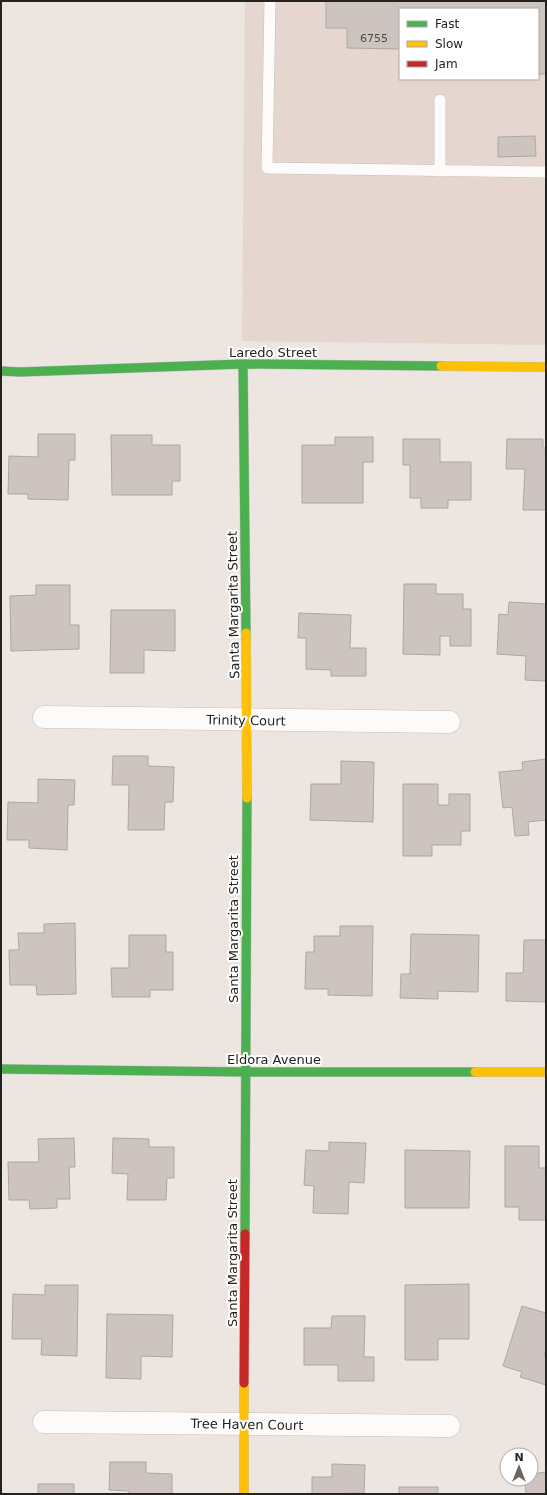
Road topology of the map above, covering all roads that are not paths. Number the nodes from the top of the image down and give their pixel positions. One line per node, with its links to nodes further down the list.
1 (270, 1): 3 (lane)
2 (440, 100): 3 (lane)
3 (440, 171): 4 (lane)
4 (546, 172)
5 (243, 364): 6 (street, Laredo Street); 7 (street, Laredo Street); 9 (street, Santa Margarita Street)
6 (546, 367)
7 (1, 371)
8 (44, 718): 9 (street, Trinity Court)
9 (247, 720): 10 (street, Trinity Court); 12 (street, Santa Margarita Street)
10 (449, 722)
11 (1, 1069): 12 (street, Eldora Avenue)
12 (246, 1072): 13 (street, Eldora Avenue); 15 (street, Santa Margarita Street)
13 (546, 1072)
14 (44, 1422): 15 (street, Tree Haven Court)
15 (244, 1424): 16 (street, Tree Haven Court); 17 (street, Santa Margarita Street)
16 (449, 1426)
17 (244, 1494)

